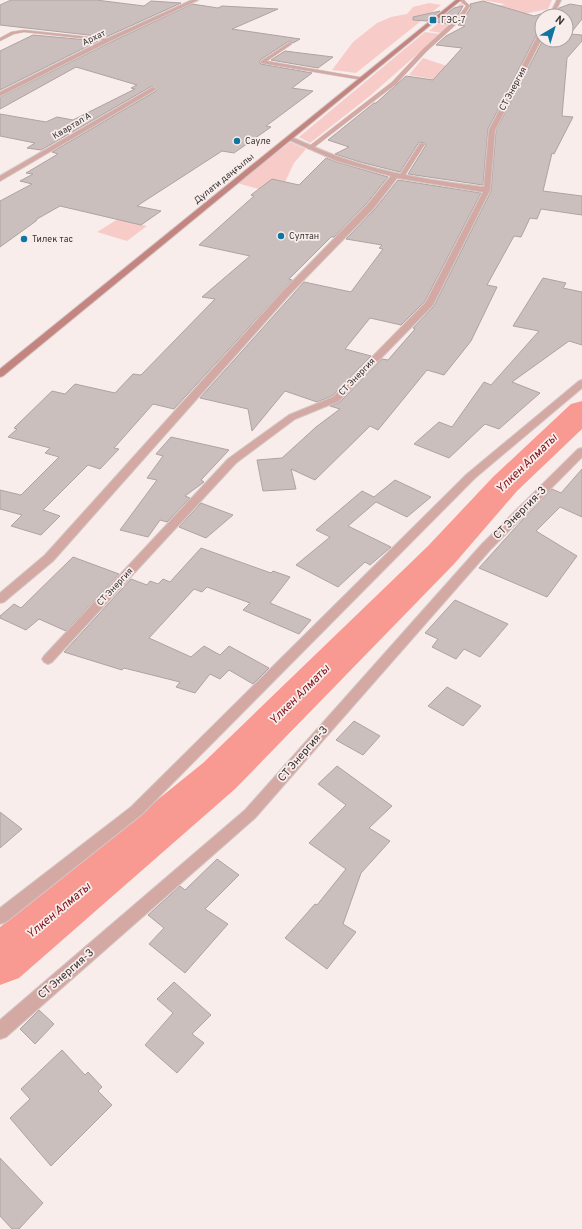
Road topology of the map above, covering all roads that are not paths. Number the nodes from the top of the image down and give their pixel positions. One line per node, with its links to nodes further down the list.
1 (196, 0): 4 (street, Архат)
2 (460, 0): 7 (main road, Дулати даңғылы); 12 (lane)
3 (0, 40): 4 (lane)
4 (108, 40): 9 (street, Архат)
5 (290, 43): 7 (lane)
6 (534, 48): 15 (street, СТ Энергия)
7 (362, 78): 10 (main road, Дулати даңғылы)
8 (153, 88): 14 (street, Квартал А)
9 (0, 94)
10 (289, 138): 12 (street); 16 (main road, Дулати даңғылы)
11 (422, 144): 13 (lane)
12 (310, 148): 13 (street)
13 (399, 175): 15 (street); 19 (street)
14 (0, 179)
15 (487, 190): 20 (street, СТ Энергия)
16 (0, 374)
17 (582, 383): 21 (street)
18 (582, 451): 22 (street, СТ Энергия-3)
19 (2, 594)
20 (48, 660)
21 (0, 917)
22 (0, 1031)

